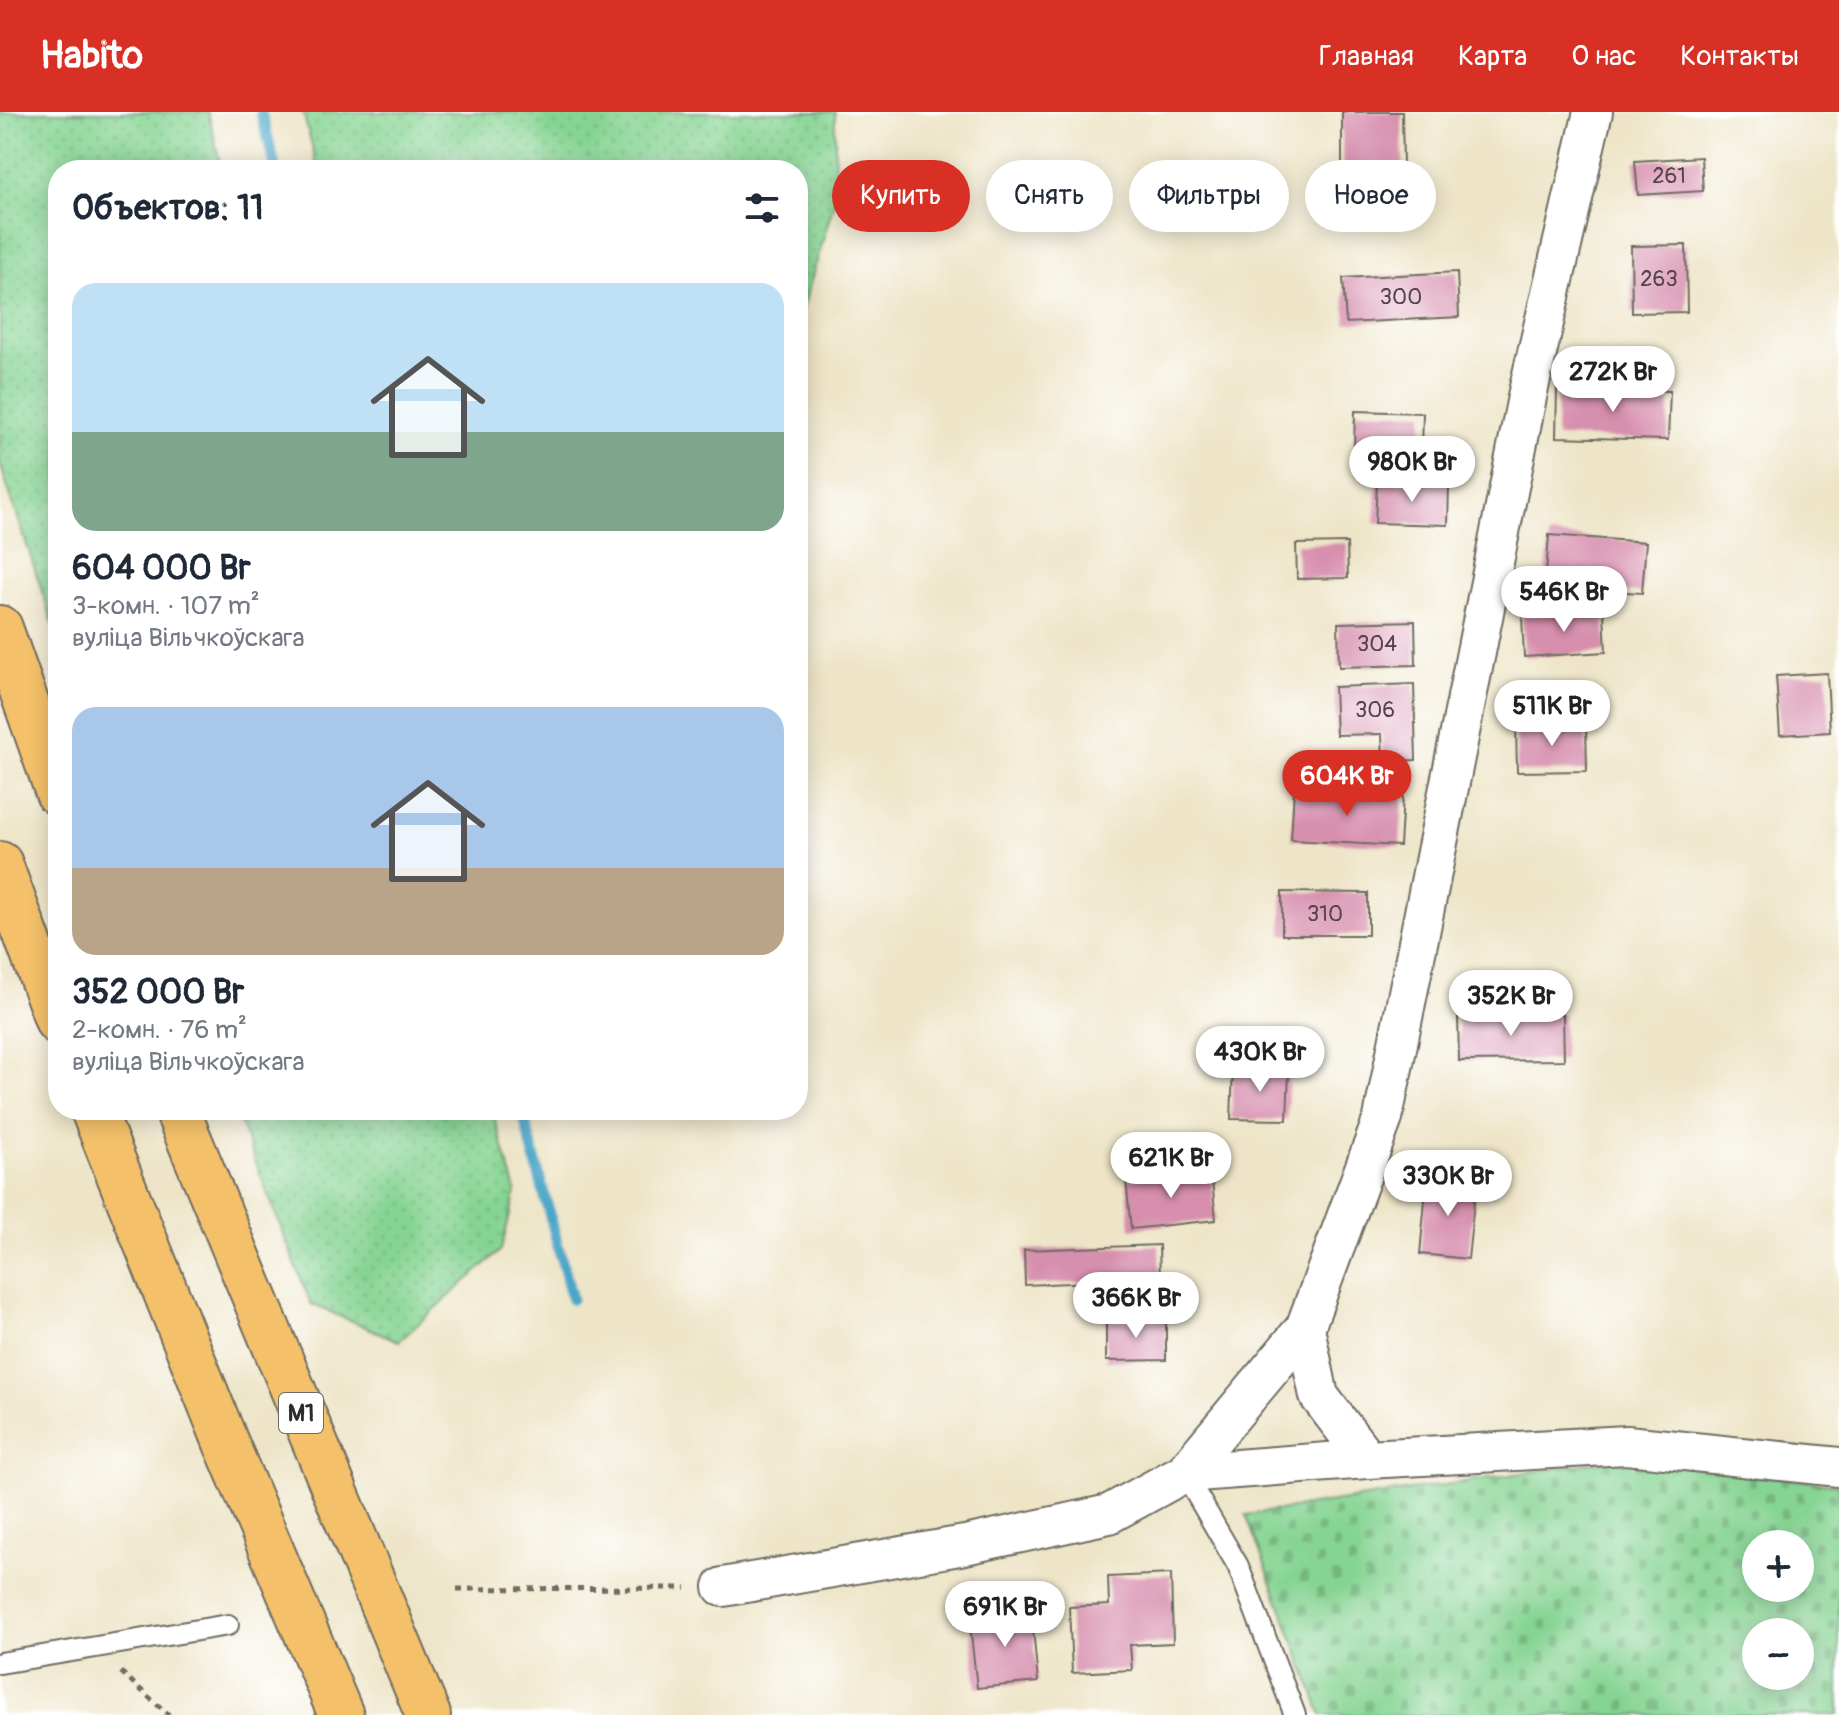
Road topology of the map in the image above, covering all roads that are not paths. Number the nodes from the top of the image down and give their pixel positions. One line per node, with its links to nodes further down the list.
1 (1593, 112): 8 (street)
2 (0, 628): 3 (highway)
3 (48, 765)
4 (0, 864): 5 (highway)
5 (48, 995)
6 (97, 1120): 15 (highway)
7 (181, 1120): 16 (highway, М1)
8 (1305, 1328): 9 (street); 11 (street)
9 (1367, 1459): 10 (street); 11 (street)
10 (1839, 1467)
11 (1184, 1473): 12 (street); 17 (lane)
12 (723, 1587)
13 (228, 1625): 14 (lane)
14 (0, 1663)
15 (341, 1715)
16 (428, 1715)
17 (1295, 1715)

